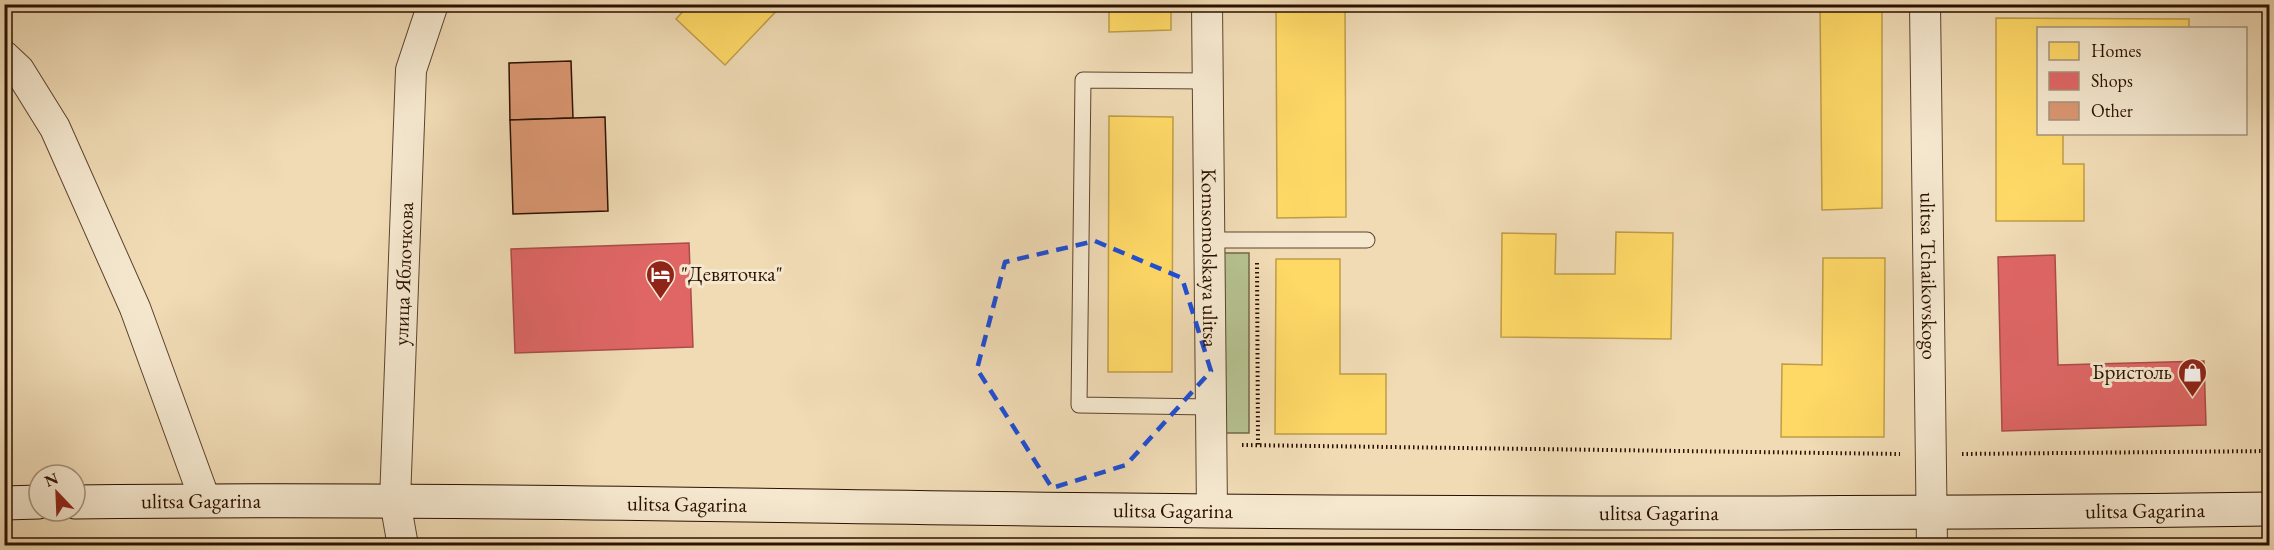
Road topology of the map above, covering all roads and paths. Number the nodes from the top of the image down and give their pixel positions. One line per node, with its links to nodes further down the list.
1 (433, 4): 15 (street, улица Яблочкова)
2 (1207, 4): 5 (street, Komsomolskaya ulitsa)
3 (1925, 4): 13 (street, ulitsa Tchaikovskogo)
4 (4, 56): 14 (street)
5 (1208, 81): 6 (street, Komsomolskaya ulitsa); 9 (lane)
6 (1209, 240): 7 (lane); 9 (street, Komsomolskaya ulitsa)
7 (1257, 240): 8 (lane); 11 (path)
8 (1366, 240)
9 (1210, 407): 10 (street, Komsomolskaya ulitsa)
10 (1211, 444): 11 (path); 20 (street, Komsomolskaya ulitsa)
11 (1258, 445): 13 (path)
12 (2270, 451): 13 (path)
13 (1931, 454): 21 (street, ulitsa Tchaikovskogo)
14 (205, 500): 15 (street, ulitsa Gagarina); 17 (street, ulitsa Gagarina)
15 (395, 501): 20 (street, ulitsa Gagarina); 22 (street, улица Яблочкова)
16 (27, 502): 18 (street)
17 (87, 502)
18 (4, 503)
19 (2270, 509): 21 (street, ulitsa Gagarina)
20 (1212, 511): 21 (street, ulitsa Gagarina)
21 (1932, 530)
22 (403, 546)

